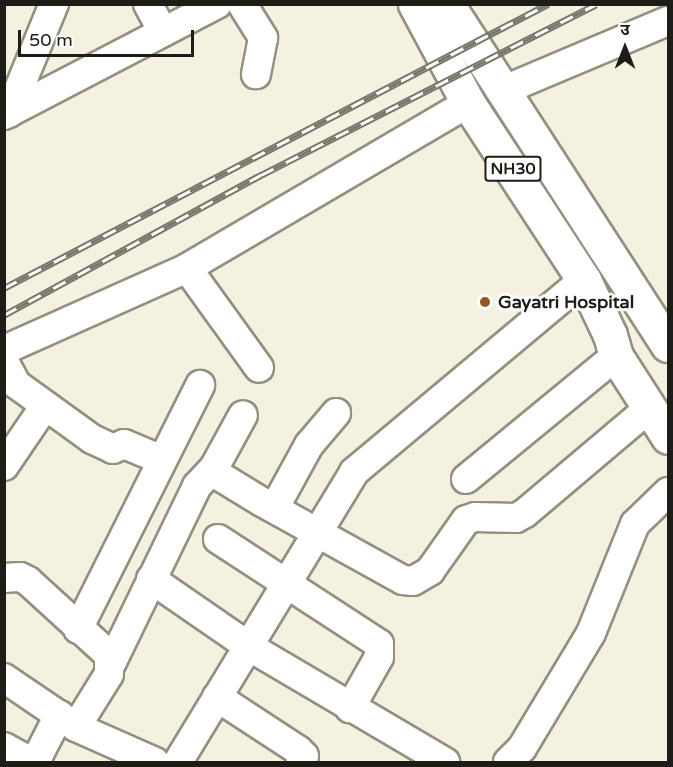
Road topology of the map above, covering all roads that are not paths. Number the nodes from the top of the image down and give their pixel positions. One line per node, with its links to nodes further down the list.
1 (54, 4): 11 (street)
2 (148, 4): 7 (street)
3 (217, 4): 7 (street)
4 (242, 4): 8 (street)
5 (437, 8): 9 (highway, NH30); 10 (highway, NH30)
6 (669, 21): 9 (street)
7 (163, 32): 11 (street)
8 (256, 74)
9 (502, 91): 14 (highway, NH30)
10 (468, 104): 12 (street); 13 (highway, NH30)
11 (7, 114)
12 (187, 268): 16 (street); 17 (street)
13 (584, 280): 15 (highway, NH30); 31 (street)
14 (667, 341)
15 (613, 345): 20 (highway); 28 (street)
16 (4, 350)
17 (259, 368)
18 (8, 380): 21 (street)
19 (200, 385): 25 (street)
20 (657, 395): 24 (highway); 31 (street)
21 (45, 406): 25 (street); 26 (street)
22 (336, 413): 30 (street)
23 (243, 415): 27 (street)
24 (669, 437)
25 (162, 460): 36 (street)
26 (4, 466)
27 (214, 468): 30 (street); 34 (street)
28 (466, 478)
29 (669, 492): 49 (street)
30 (275, 507): 31 (street)
31 (318, 530): 35 (street)
32 (218, 539): 35 (street)
33 (4, 578): 36 (street)
34 (151, 579): 37 (street); 38 (street)
35 (284, 586): 37 (street); 41 (street)
36 (78, 629): 38 (street)
37 (248, 646): 40 (street); 41 (street)
38 (111, 664): 42 (street)
39 (4, 678): 42 (street)
40 (217, 697): 46 (street); 47 (street)
41 (350, 708): 48 (street)
42 (68, 721): 44 (street); 45 (street)
43 (4, 747): 44 (street)
44 (33, 762)
45 (156, 762)
46 (178, 762)
47 (301, 762)
48 (445, 762)
49 (508, 762)

